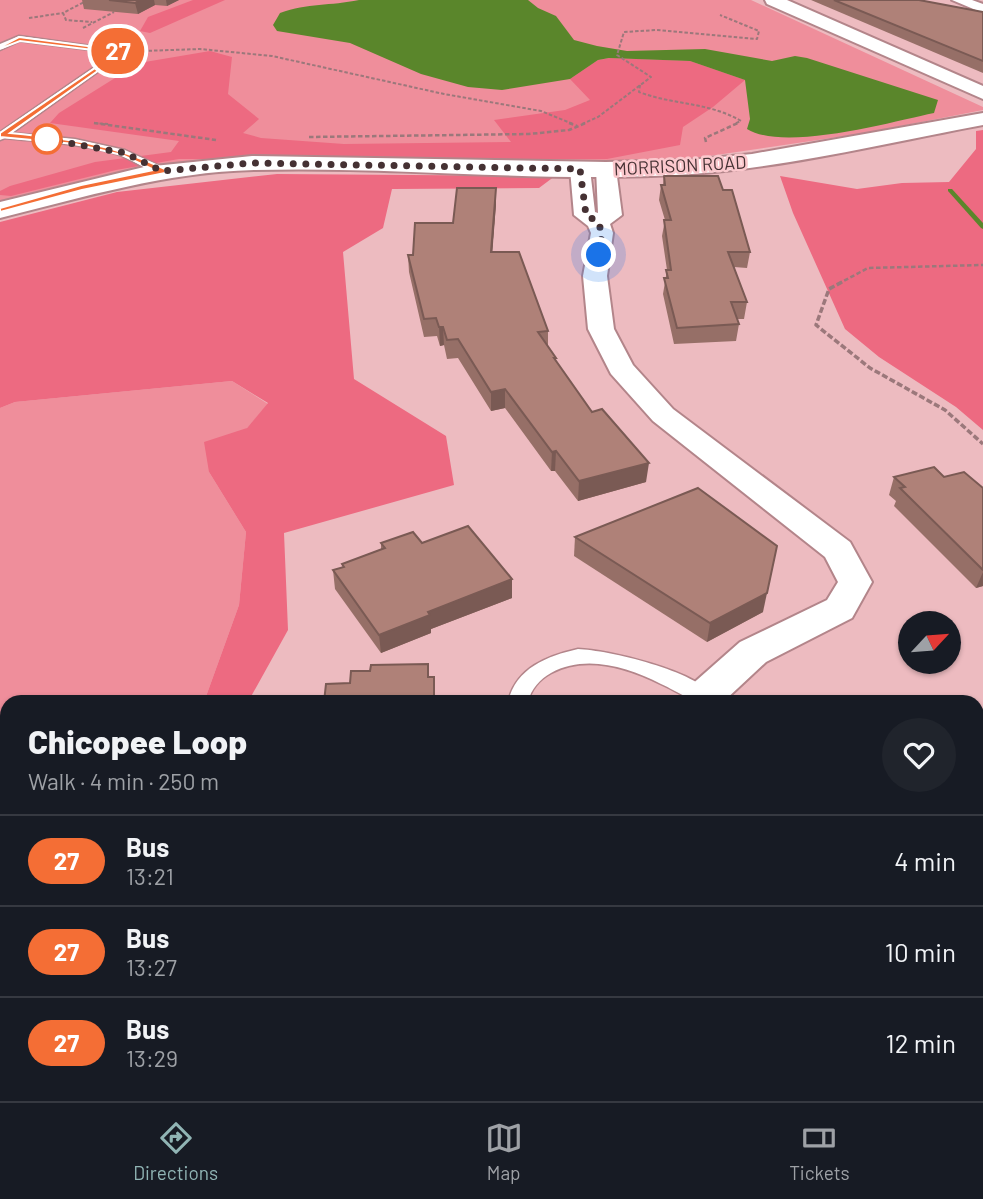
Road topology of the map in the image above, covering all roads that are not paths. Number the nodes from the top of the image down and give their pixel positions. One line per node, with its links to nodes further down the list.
1 (773, 0): 5 (street)
2 (959, 0): 3 (street)
3 (983, 9)
4 (0, 47): 7 (lane)
5 (983, 93)
6 (983, 119): 9 (street, MORRISON ROAD)
7 (1, 136): 10 (lane)
8 (580, 169): 9 (street, MORRISON ROAD); 10 (street, MORRISON ROAD); 12 (street)
9 (606, 169): 12 (street)
10 (162, 171): 11 (street, MORRISON ROAD)
11 (0, 210)
12 (598, 222): 15 (street)
13 (519, 695): 14 (lane)
14 (695, 695)
15 (705, 695)

